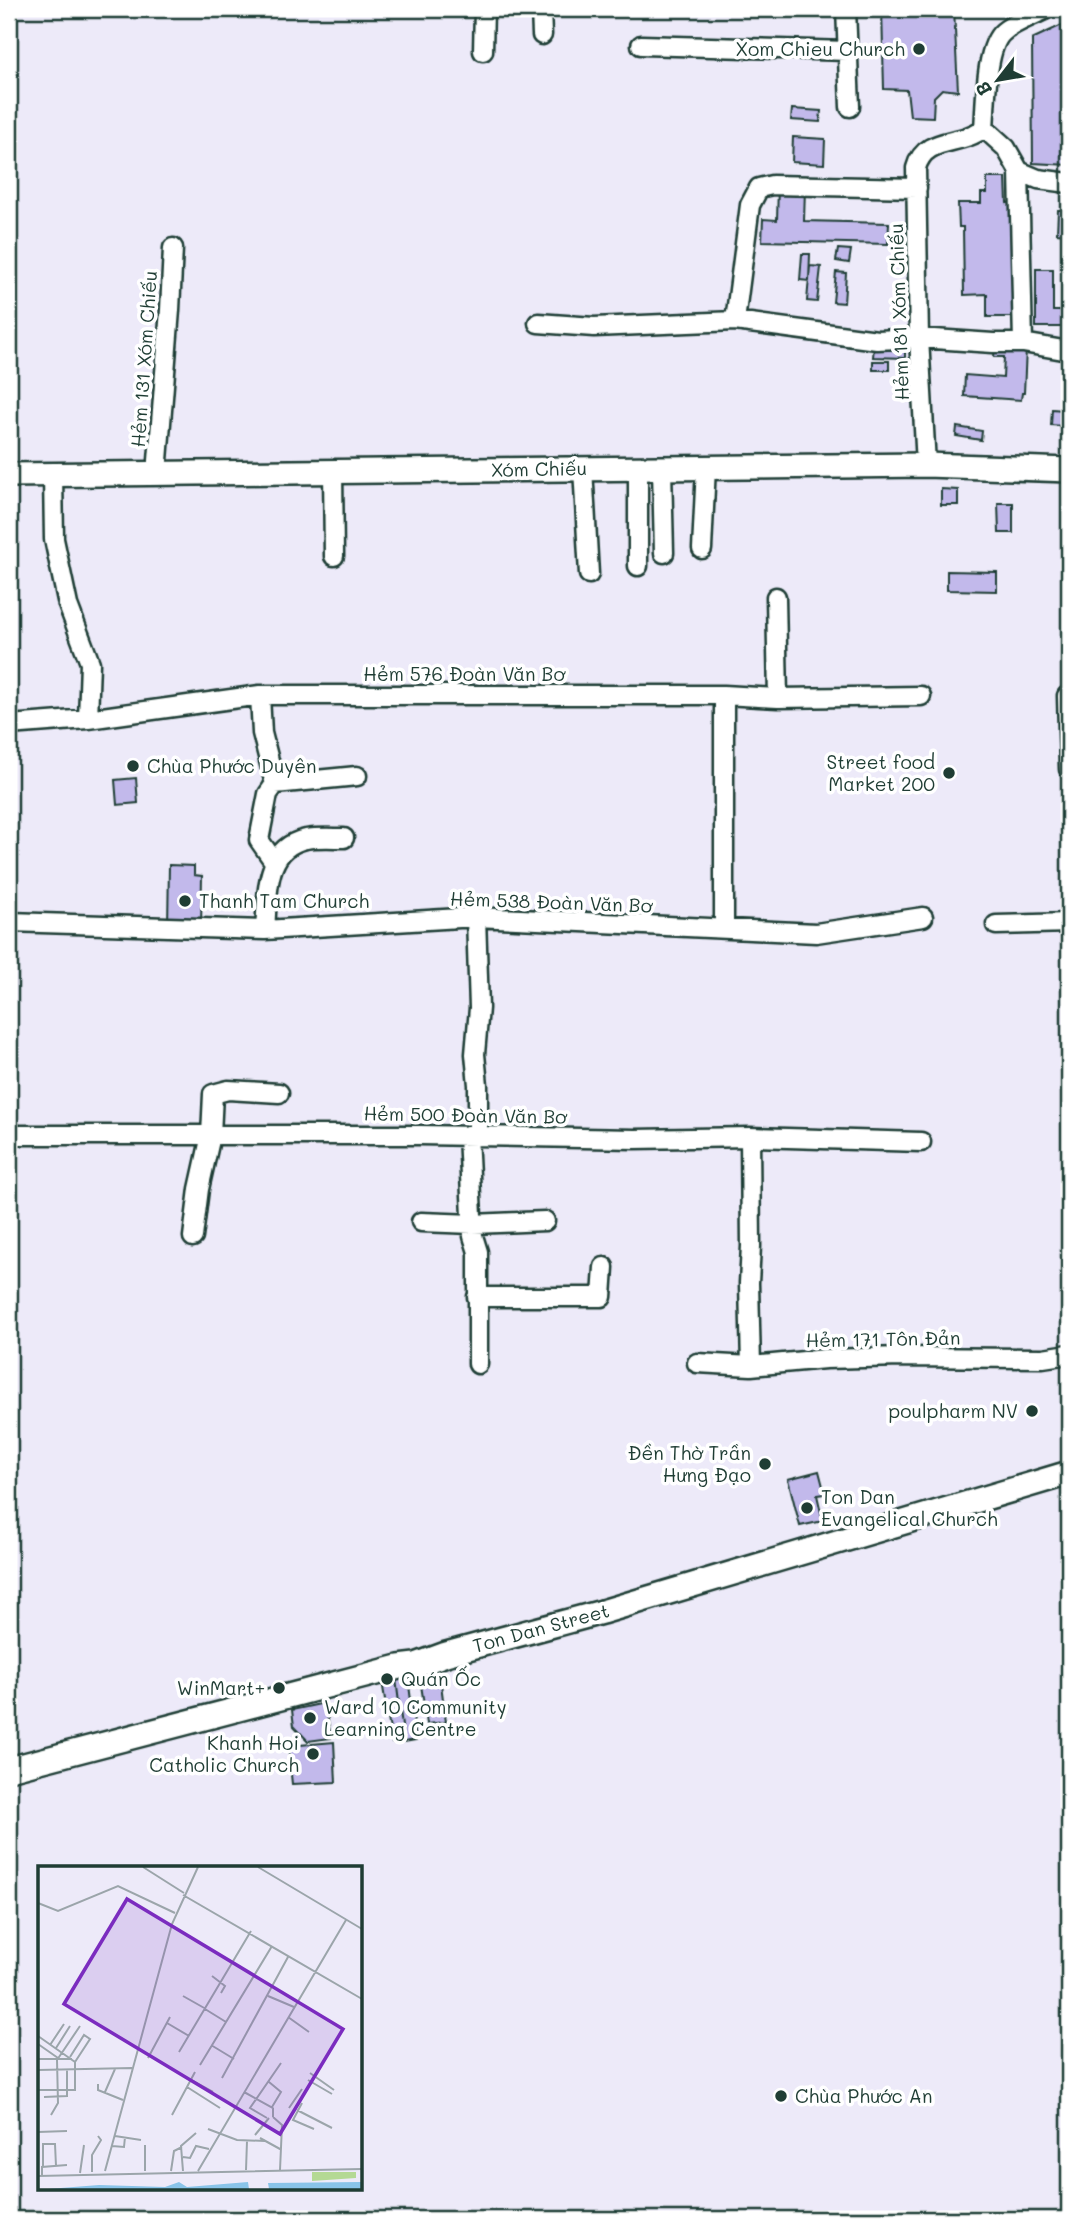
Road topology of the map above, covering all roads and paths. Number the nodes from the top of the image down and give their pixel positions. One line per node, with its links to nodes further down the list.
1 (484, 9): 7 (street)
2 (541, 9): 5 (street)
3 (846, 9): 8 (street)
4 (1046, 9): 10 (street)
5 (542, 35)
6 (641, 45): 8 (street)
7 (483, 51)
8 (848, 51): 9 (street)
9 (850, 107)
10 (984, 128): 11 (street); 13 (street, Hẻm 181 Xóm Chiếu)
11 (1019, 171): 12 (street); 18 (street)
12 (1069, 183)
13 (917, 188): 15 (street); 17 (street, Hẻm 181 Xóm Chiếu)
14 (173, 248): 27 (street, Hẻm 131 Xóm Chiếu)
15 (735, 321): 16 (street); 17 (street)
16 (538, 323)
17 (919, 338): 18 (street); 20 (street, Hẻm 181 Xóm Chiếu)
18 (1023, 343): 19 (street)
19 (1069, 351)
20 (926, 465): 21 (street, Xóm Chiếu); 25 (street, Xóm Chiếu)
21 (706, 467): 24 (street, Xóm Chiếu); 30 (street)
22 (583, 468): 23 (street, Xóm Chiếu); 26 (street, Xóm Chiếu); 34 (street)
23 (638, 468): 24 (street, Xóm Chiếu); 33 (street)
24 (662, 468): 31 (street)
25 (1069, 470)
26 (333, 471): 27 (street, Xóm Chiếu); 32 (street)
27 (157, 473): 28 (street, Xóm Chiếu)
28 (53, 474): 29 (street, Xóm Chiếu); 41 (street)
29 (9, 475)
30 (702, 549)
31 (664, 553)
32 (334, 556)
33 (638, 566)
34 (589, 574)
35 (776, 597): 40 (street)
36 (260, 695): 37 (street, Hẻm 576 Đoàn Văn Bơ); 41 (street, Hẻm 576 Đoàn Văn Bơ); 45 (street)
37 (724, 695): 40 (street, Hẻm 576 Đoàn Văn Bơ); 53 (street)
38 (921, 696): 40 (street, Hẻm 576 Đoàn Văn Bơ)
39 (1067, 696): 43 (street)
40 (778, 698)
41 (88, 719): 42 (street, Hẻm 576 Đoàn Văn Bơ)
42 (9, 725)
43 (1069, 769)
44 (357, 776): 45 (street)
45 (275, 784): 47 (street)
46 (344, 838): 47 (street)
47 (275, 863): 54 (street)
48 (476, 917): 53 (street, Hẻm 538 Đoàn Văn Bơ); 54 (street, Hẻm 538 Đoàn Văn Bơ); 58 (street)
49 (923, 917): 53 (street, Hẻm 538 Đoàn Văn Bơ)
50 (9, 922): 54 (street, Hẻm 538 Đoàn Văn Bơ)
51 (1069, 923): 52 (street)
52 (996, 925)
53 (724, 929)
54 (265, 930)
55 (279, 1093): 57 (street)
56 (9, 1135): 57 (street, Hẻm 500 Đoàn Văn Bơ)
57 (211, 1135): 58 (street, Hẻm 500 Đoàn Văn Bơ); 64 (street)
58 (473, 1135): 59 (street, Hẻm 500 Đoàn Văn Bơ); 63 (street)
59 (750, 1137): 60 (street, Hẻm 500 Đoàn Văn Bơ); 70 (street)
60 (921, 1142)
61 (545, 1221): 63 (street)
62 (421, 1222): 63 (street)
63 (472, 1224): 66 (street)
64 (193, 1237)
65 (604, 1267): 66 (street)
66 (477, 1297): 69 (street)
67 (1069, 1354): 70 (street, Hẻm 171 Tôn Đản)
68 (698, 1363): 70 (street, Hẻm 171 Tôn Đản)
69 (478, 1364)
70 (751, 1366)
71 (1069, 1473): 72 (street, Ton Dan Street)
72 (9, 1769)

